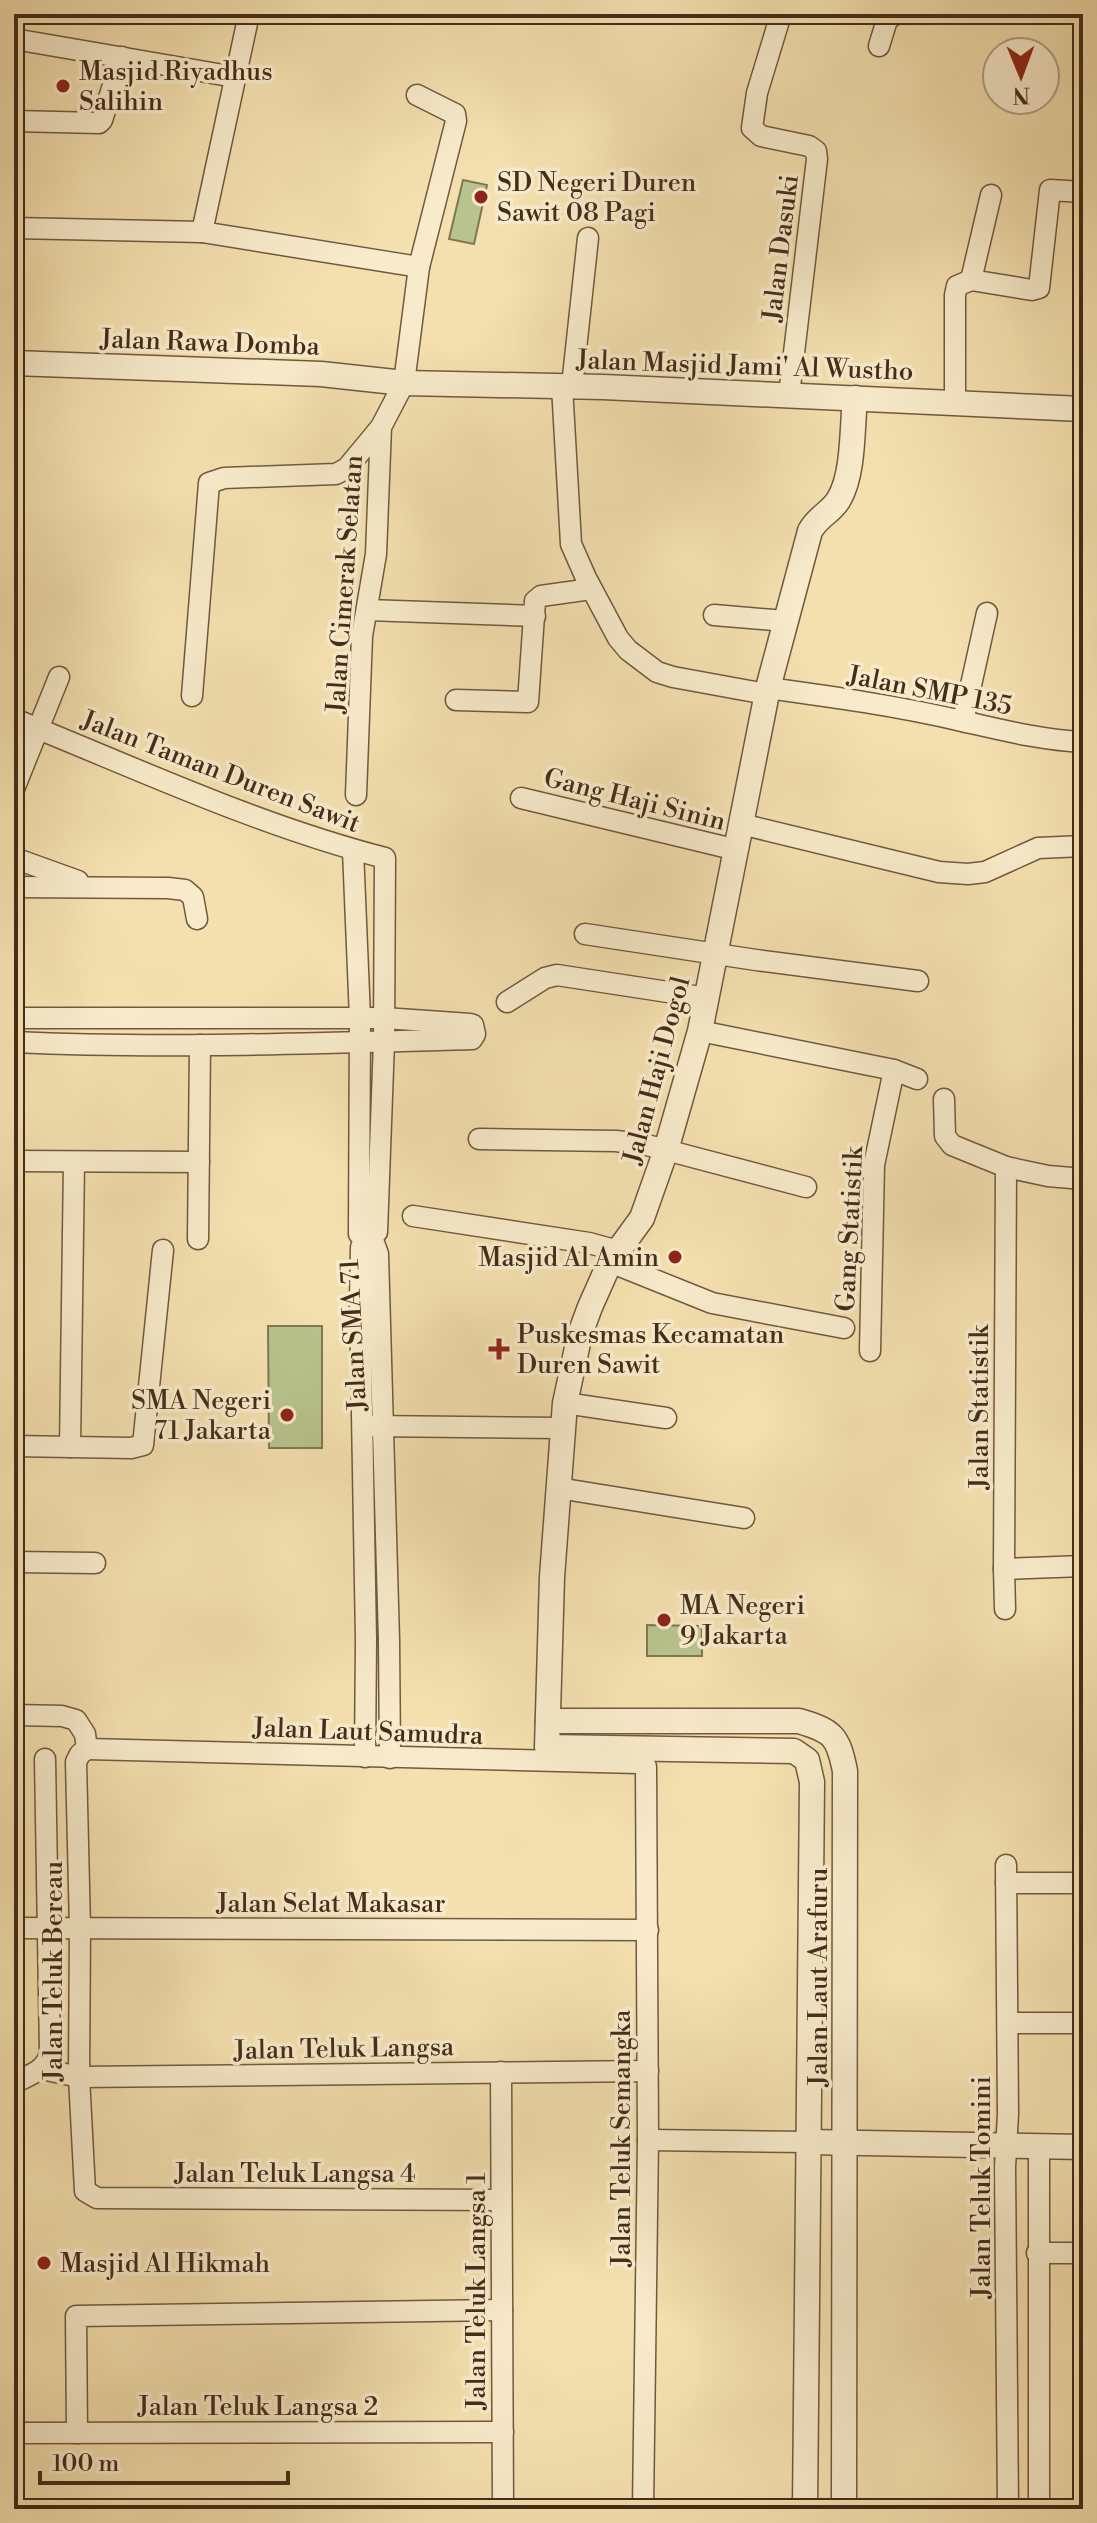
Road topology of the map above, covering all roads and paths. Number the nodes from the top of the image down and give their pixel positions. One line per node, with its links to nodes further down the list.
1 (249, 14): 7 (street)
2 (781, 14): 20 (street, Jalan Dasuki)
3 (895, 14): 5 (street)
4 (14, 39): 6 (street)
5 (879, 46)
6 (122, 57): 7 (street); 9 (street)
7 (235, 77): 13 (street)
8 (417, 95): 15 (street)
9 (14, 121)
10 (1083, 192): 16 (street)
11 (991, 195): 16 (street)
12 (14, 228): 13 (street)
13 (202, 232): 15 (street)
14 (588, 238): 19 (street, Jalan SMP 135)
15 (419, 267): 18 (street)
16 (971, 280): 22 (street)
17 (14, 363): 18 (street, Jalan Rawa Domba)
18 (404, 383): 19 (street, Jalan Masjid Jami' Al Wustho); 24 (street, Jalan Cimerak Selatan)
19 (567, 386): 20 (street, Jalan Masjid Jami' Al Wustho); 25 (street, Jalan SMP 135)
20 (789, 395): 21 (street, Jalan Masjid Jami' Al Wustho)
21 (855, 398): 22 (street, Jalan Masjid Jami' Al Wustho); 30 (street, Jalan Haji Dogol)
22 (955, 402): 23 (street, Jalan Masjid Jami' Al Wustho)
23 (1083, 409)
24 (381, 427): 26 (street, Jalan Cimerak Selatan); 33 (street)
25 (591, 589): 29 (street); 32 (street, Jalan SMP 135)
26 (367, 610): 29 (street); 40 (street, Jalan Cimerak Selatan)
27 (987, 613): 36 (street)
28 (714, 615): 30 (street)
29 (535, 616): 34 (street)
30 (785, 621): 32 (street, Jalan Haji Dogol)
31 (59, 677): 37 (street, Jalan Taman Duren Sawit)
32 (767, 691): 36 (street, Jalan SMP 135); 42 (street, Jalan Haji Dogol)
33 (192, 696)
34 (456, 700)
35 (14, 719): 37 (street, Jalan Taman Duren Sawit)
36 (963, 721): 38 (street, Jalan SMP 135)
37 (39, 729): 39 (street, Jalan Taman Duren Sawit); 44 (street, Jalan Taman Duren Sawit)
38 (1083, 742)
39 (14, 789)
40 (356, 795)
41 (521, 798): 45 (street, Gang Haji Sinin)
42 (741, 824): 43 (street); 45 (street, Jalan Haji Dogol)
43 (1083, 846)
44 (353, 850): 47 (street, Jalan Taman Duren Sawit); 57 (street, Jalan SMA 71)
45 (737, 850): 52 (street, Jalan Haji Dogol)
46 (14, 858): 48 (street)
47 (385, 858): 58 (street, Jalan SMA 71)
48 (93, 886): 49 (street); 50 (street)
49 (14, 887)
50 (197, 919)
51 (585, 934): 52 (street)
52 (715, 953): 53 (street); 54 (street, Jalan Haji Dogol)
53 (918, 981)
54 (707, 998): 55 (street); 59 (street, Jalan Haji Dogol)
55 (507, 1002)
56 (14, 1018): 57 (street)
57 (360, 1018): 58 (street); 62 (street, Jalan SMA 71)
58 (384, 1018): 60 (street, Jalan SMA 71); 60 (street)
59 (700, 1031): 64 (street); 68 (street, Jalan Haji Dogol)
60 (384, 1041): 62 (street); 62 (street, Jalan SMA 71)
61 (14, 1042): 63 (street)
62 (360, 1042): 63 (street)
63 (200, 1045): 71 (street)
64 (894, 1070): 65 (street); 80 (street, Gang Statistik)
65 (917, 1079)
66 (944, 1099): 72 (street)
67 (479, 1139): 68 (street)
68 (666, 1150): 74 (street); 78 (street, Jalan Haji Dogol)
69 (14, 1161): 70 (street)
70 (74, 1162): 71 (street); 86 (street)
71 (199, 1162): 76 (street)
72 (1006, 1167): 73 (street); 92 (street, Jalan Statistik)
73 (1083, 1179)
74 (806, 1187)
75 (413, 1216): 78 (street)
76 (198, 1239)
77 (163, 1250): 86 (street)
78 (614, 1256): 79 (street); 81 (street, Jalan Haji Dogol)
79 (844, 1328)
80 (870, 1351)
81 (565, 1403): 82 (street); 84 (street, Jalan Haji Dogol)
82 (666, 1418)
83 (373, 1426): 83 (street, Jalan SMA 71); 84 (street); 94 (street, Jalan SMA 71); 95 (street, Jalan SMA 71)
84 (562, 1428): 87 (street, Jalan Haji Dogol)
85 (14, 1446): 86 (street)
86 (70, 1447)
87 (558, 1488): 88 (street); 97 (street, Jalan Haji Dogol)
88 (744, 1518)
89 (14, 1562): 90 (street)
90 (95, 1563)
91 (1083, 1566): 92 (street)
92 (1004, 1569): 93 (street, Jalan Statistik)
93 (1005, 1609)
94 (366, 1640): 95 (street); 100 (street, Jalan SMA 71)
95 (389, 1640): 101 (street, Jalan SMA 71)
96 (14, 1715): 98 (street)
97 (548, 1721): 99 (street, Jalan Haji Dogol); 117 (street, Jalan Laut Arafuru)
98 (87, 1749): 100 (street, Jalan Laut Samudra); 105 (street, Jalan Teluk Bereau)
99 (547, 1754): 101 (street, Jalan Laut Samudra); 103 (street, Jalan Laut Samudra); 116 (street, Jalan Laut Arafuru)
100 (365, 1757): 101 (street, Jalan Laut Samudra)
101 (390, 1758)
102 (45, 1759): 107 (street)
103 (646, 1767): 108 (street, Jalan Teluk Semangka)
104 (1083, 1883): 109 (street, Jalan Teluk Tomini)
105 (80, 1927): 107 (street, Jalan Selat Makasar); 108 (street, Jalan Selat Makasar); 114 (street, Jalan Teluk Bereau)
106 (14, 1928): 107 (street, Jalan Selat Makasar)
107 (49, 1928): 113 (street)
108 (648, 1930): 111 (street, Jalan Teluk Semangka)
109 (1008, 2023): 110 (street); 118 (street, Jalan Teluk Tomini)
110 (1083, 2023)
111 (648, 2071): 112 (street, Jalan Teluk Langsa); 115 (street, Jalan Teluk Semangka)
112 (501, 2072): 114 (street, Jalan Teluk Langsa); 122 (street, Jalan Teluk Langsa 1)
113 (25, 2074): 114 (street, Jalan Teluk Langsa)
114 (79, 2077): 121 (street, Jalan Teluk Bereau)
115 (648, 2140): 116 (street); 130 (street, Jalan Teluk Semangka)
116 (808, 2142): 117 (street); 131 (street, Jalan Laut Arafuru)
117 (846, 2142): 118 (street); 132 (street, Jalan Laut Arafuru)
118 (1006, 2145): 119 (street); 133 (street, Jalan Teluk Tomini)
119 (1039, 2147): 120 (street); 123 (street)
120 (1083, 2147)
121 (89, 2195): 122 (street, Jalan Teluk Langsa 4)
122 (501, 2200): 125 (street, Jalan Teluk Langsa 1)
123 (1037, 2253): 124 (street); 134 (street)
124 (1083, 2253)
125 (502, 2310): 126 (street, Jalan Teluk Langsa 1); 128 (street)
126 (503, 2432): 128 (street, Jalan Teluk Langsa 2); 129 (street, Jalan Teluk Langsa 1)
127 (14, 2433): 128 (street, Jalan Teluk Langsa 2)
128 (77, 2433)
129 (503, 2509)
130 (643, 2509)
131 (805, 2509)
132 (844, 2509)
133 (1008, 2509)
134 (1039, 2509)

